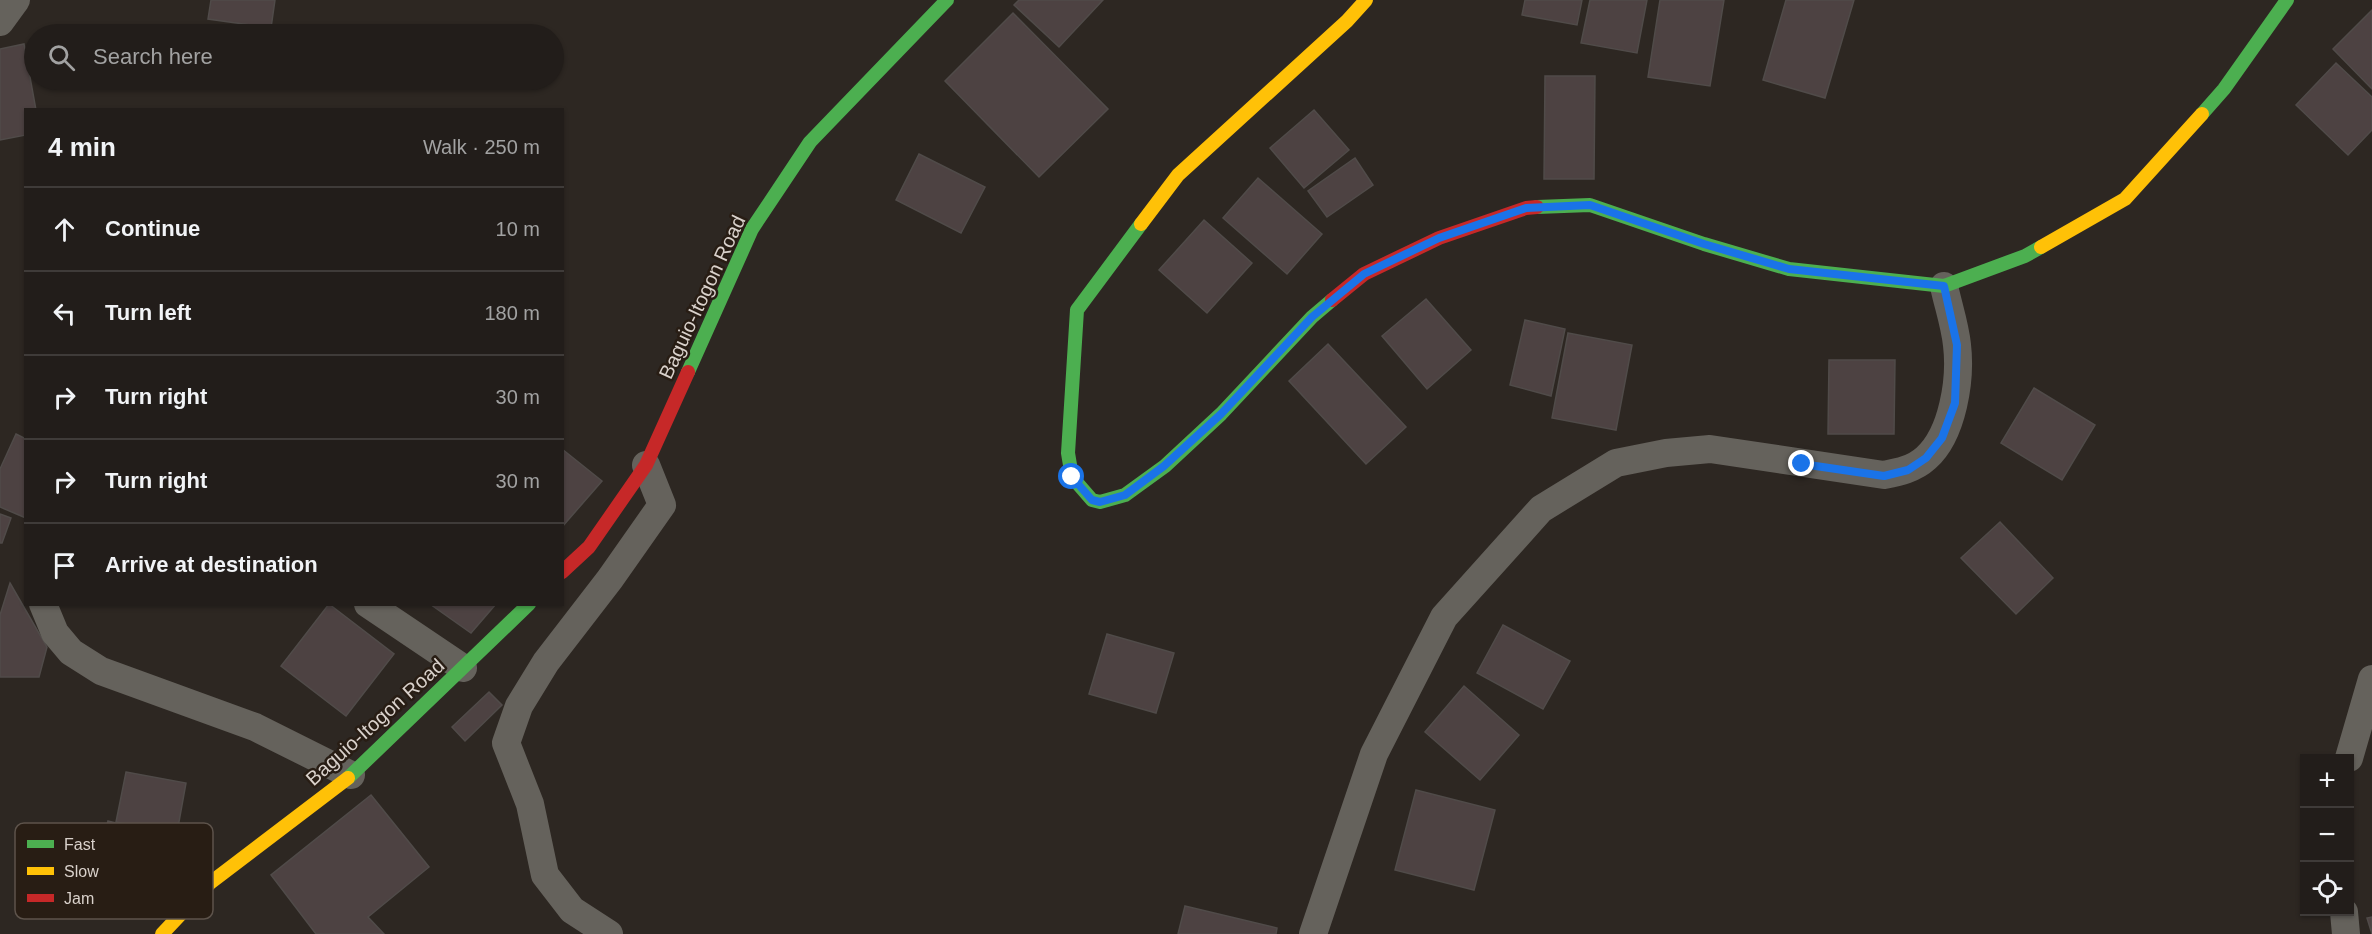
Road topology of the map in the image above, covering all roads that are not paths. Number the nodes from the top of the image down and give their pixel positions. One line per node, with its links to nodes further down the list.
1 (16, 0): 5 (street)
2 (947, 0): 7 (street, Baguio-Itogon Road)
3 (1366, 0): 6 (street)
4 (2287, 0): 6 (street)
5 (0, 22)
6 (1944, 286): 21 (street)
7 (646, 465): 8 (street, Baguio-Itogon Road); 20 (street)
8 (564, 570)
9 (44, 606): 15 (street)
10 (371, 606): 12 (street)
11 (527, 606): 12 (street, Baguio-Itogon Road)
12 (464, 668): 15 (street, Baguio-Itogon Road)
13 (2372, 679): 14 (street)
14 (2350, 754)
15 (351, 775): 16 (street, Baguio-Itogon Road)
16 (213, 882)
17 (2344, 916): 22 (street)
18 (176, 919): 19 (street, Baguio-Itogon Road)
19 (162, 934)
20 (609, 934)
21 (1313, 934)
22 (2346, 934)

